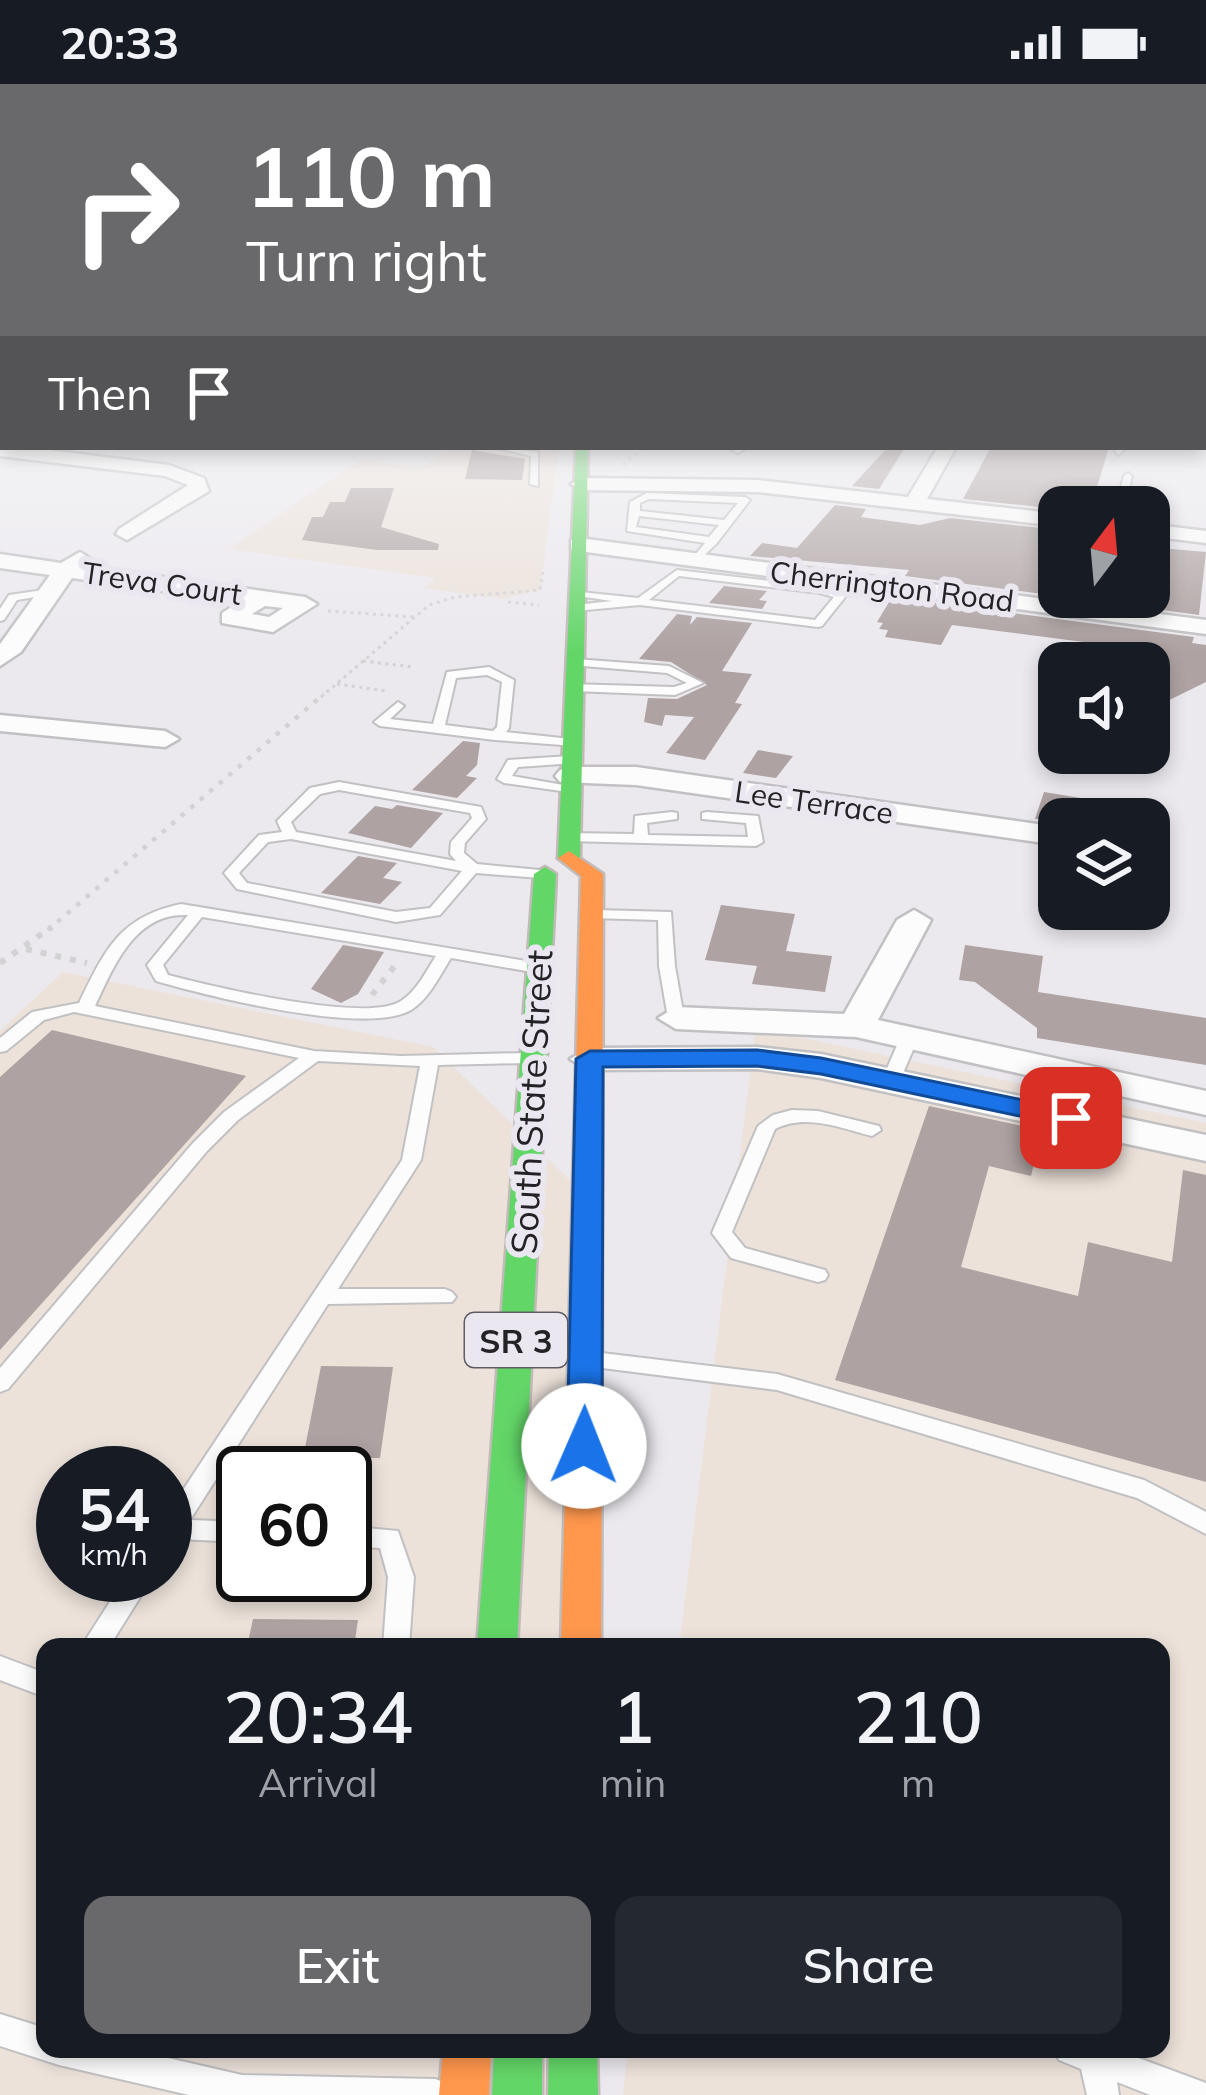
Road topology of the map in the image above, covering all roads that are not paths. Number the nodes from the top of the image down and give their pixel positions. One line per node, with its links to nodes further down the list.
1 (128, 466): 14 (street)
2 (535, 466): 6 (lane)
3 (581, 466): 7 (main road, South State Street / SR 3)
4 (936, 466): 9 (street)
5 (1128, 476): 8 (lane)
6 (535, 484)
7 (581, 484): 9 (street); 17 (main road, South State Street / SR 3)
8 (1125, 486)
9 (914, 504): 11 (street)
10 (635, 513): 12 (lane); 12 (lane); 16 (lane)
11 (1038, 518)
12 (727, 523): 16 (lane)
13 (1170, 533): 15 (street)
14 (127, 534)
15 (1206, 537)
16 (712, 541): 18 (lane)
17 (579, 545): 18 (street, Cherrington Road); 24 (main road, South State Street / SR 3)
18 (696, 560): 21 (street, Cherrington Road)
19 (0, 561): 20 (street, Treva Court)
20 (72, 564): 22 (street); 23 (street, Treva Court)
21 (826, 584): 25 (lane); 25 (lane); 27 (street, Cherrington Road)
22 (50, 592): 26 (lane); 28 (street)
23 (261, 598): 23 (street, Treva Court)
24 (575, 600): 25 (lane); 30 (main road, South State Street / SR 3)
25 (640, 602)
26 (0, 618)
27 (1206, 627)
28 (12, 632): 29 (street)
29 (0, 658)
30 (573, 675): 30 (lane); 36 (main road, South State Street / SR 3)
31 (397, 699): 33 (lane)
32 (0, 723): 35 (street)
33 (438, 729): 34 (lane); 34 (lane)
34 (495, 736): 36 (lane)
35 (165, 739)
36 (570, 767): 39 (street, Lee Terrace); 42 (main road, South State Street / SR 3)
37 (673, 819): 41 (lane)
38 (707, 819): 41 (lane)
39 (1038, 833)
40 (291, 835): 43 (lane); 43 (lane); 43 (lane)
41 (641, 838): 42 (lane)
42 (569, 861): 43 (lane); 45 (main road, South State Street / SR 3); 46 (main road, South State Street / SR 3); 48 (main road)
43 (472, 868)
44 (200, 910): 49 (lane); 49 (lane); 51 (lane)
45 (591, 914): 48 (main road, South State Street / SR 3); 52 (lane)
46 (543, 915): 50 (main road, South State Street / SR 3); 57 (main road)
47 (914, 920): 53 (street)
48 (591, 945): 57 (main road, South State Street / SR 3)
49 (445, 955): 50 (lane)
50 (537, 967): 57 (main road, South State Street / SR 3)
51 (85, 1010): 55 (lane); 56 (lane)
52 (676, 1018): 53 (street)
53 (856, 1026): 54 (street)
54 (910, 1036): 59 (lane); 60 (street)
55 (0, 1047)
56 (314, 1056): 58 (lane); 69 (lane)
57 (561, 1058): 58 (lane); 59 (street); 61 (main road); 68 (main road, South State Street / SR 3); 74 (main road, South State Street / SR 3)
58 (430, 1060): 66 (lane)
59 (891, 1080): 63 (street)
60 (1206, 1103)
61 (560, 1111)
62 (872, 1130): 65 (lane)
63 (1206, 1148)
64 (554, 1268): 68 (main road)
65 (818, 1275)
66 (323, 1296): 67 (lane); 70 (lane)
67 (446, 1297)
68 (586, 1347): 71 (lane); 77 (main road, South State Street / SR 3)
69 (0, 1383)
70 (192, 1496)
71 (1206, 1524)
72 (372, 1537): 76 (lane)
73 (123, 1602): 75 (lane)
74 (498, 1634)
75 (100, 1638)
76 (397, 1638)
77 (581, 1638)
78 (0, 1669): 79 (lane)
79 (36, 1682)
80 (0, 2030): 81 (lane)
81 (36, 2041)
82 (99, 2058): 88 (lane)
83 (466, 2058): 89 (main road)
84 (518, 2058): 90 (main road)
85 (573, 2058): 91 (main road)
86 (1084, 2058): 92 (lane)
87 (1093, 2058): 93 (lane)
88 (435, 2095)
89 (464, 2095)
90 (517, 2095)
91 (573, 2095)
92 (1103, 2095)
93 (1194, 2095)

